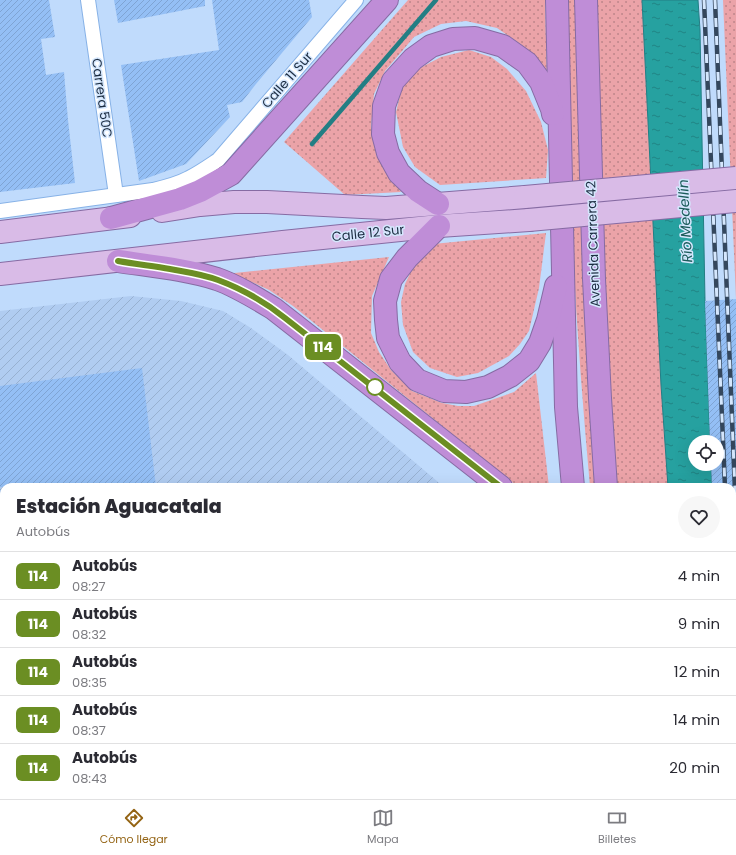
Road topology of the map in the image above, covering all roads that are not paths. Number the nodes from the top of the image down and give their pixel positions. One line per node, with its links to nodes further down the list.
1 (88, 0): 8 (street, Carrera 50C)
2 (356, 0): 8 (street, Calle 11 Sur)
3 (387, 0): 12 (highway)
4 (557, 0): 6 (highway)
5 (586, 0): 20 (highway, Avenida Carrera 42)
6 (560, 147): 10 (highway); 15 (highway)
7 (736, 178): 10 (main road, Calle 12 Sur, bridge)
8 (116, 195): 11 (street)
9 (736, 201): 13 (main road, Calle 12 Sur, bridge)
10 (438, 204): 12 (main road, Calle 12 Sur)
11 (0, 211)
12 (111, 218): 14 (main road, Calle 12 Sur)
13 (439, 226): 15 (highway); 16 (main road, Calle 12 Sur)
14 (0, 232)
15 (563, 256): 19 (highway)
16 (118, 261): 17 (main road, Calle 12 Sur); 18 (highway)
17 (0, 274)
18 (496, 483)
19 (573, 483)
20 (606, 483)

